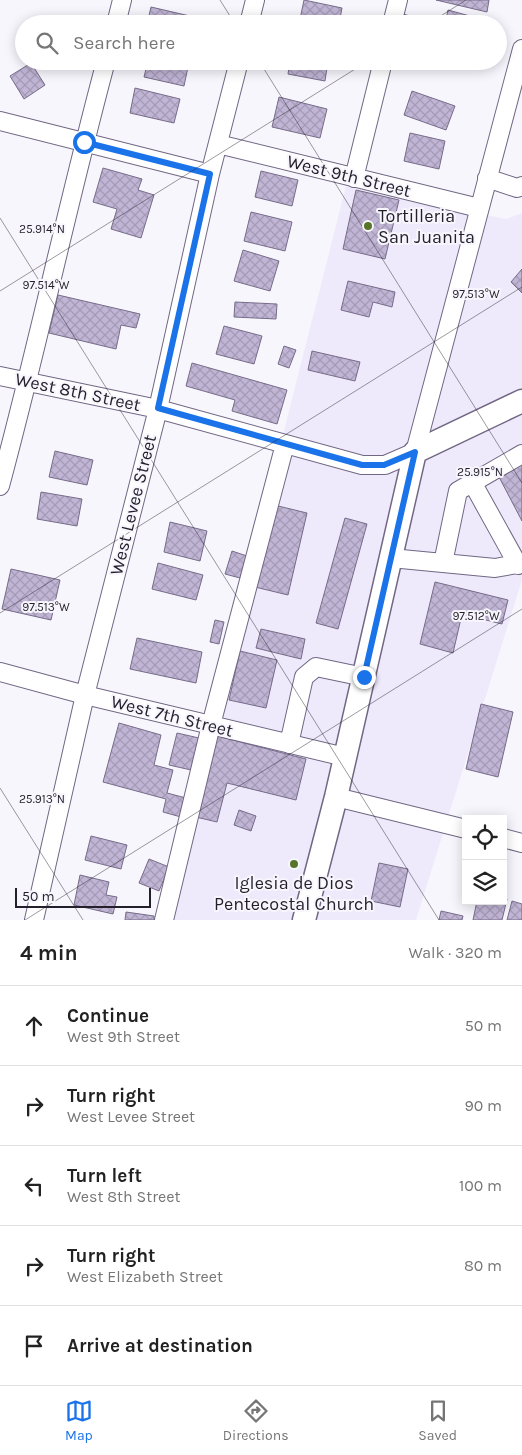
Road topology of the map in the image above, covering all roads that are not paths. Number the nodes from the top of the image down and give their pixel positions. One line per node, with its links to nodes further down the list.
1 (122, 0): 4 (street)
2 (255, 0): 5 (street)
3 (398, 0): 6 (street)
4 (118, 15)
5 (251, 15)
6 (394, 15)
7 (522, 51): 16 (street)
8 (104, 70): 12 (street)
9 (237, 70): 13 (street, West Levee Street)
10 (381, 70): 15 (street)
11 (0, 121): 12 (street)
12 (84, 142): 14 (street); 20 (street)
13 (218, 144): 14 (street, West Levee Street); 15 (street, West 9th Street)
14 (210, 174): 22 (street, West Levee Street)
15 (354, 178): 18 (street, West 9th Street)
16 (487, 178): 17 (street); 18 (street)
17 (522, 186)
18 (479, 208): 24 (street)
19 (0, 376): 20 (street, West 8th Street)
20 (28, 381): 22 (street, West 8th Street); 27 (street)
21 (522, 401): 24 (main road)
22 (158, 408): 23 (street, West 8th Street); 33 (street, West Levee Street)
23 (285, 444): 24 (street, West 8th Street); 34 (street)
24 (415, 452): 28 (main road)
25 (522, 454): 26 (street)
26 (472, 482): 29 (street); 30 (street)
27 (0, 486)
28 (391, 558): 29 (street); 32 (main road)
29 (443, 563): 30 (street)
30 (520, 564)
31 (0, 672): 33 (street, West 7th Street)
32 (364, 677): 35 (street); 36 (main road)
33 (85, 695): 34 (street, West 7th Street); 41 (street, West Levee Street)
34 (211, 725): 35 (street, West 7th Street); 42 (street)
35 (289, 744): 36 (street, West 7th Street)
36 (345, 757): 37 (main road)
37 (336, 797): 38 (street); 43 (main road)
38 (462, 828)
39 (507, 839): 40 (street)
40 (522, 843)
41 (34, 920)
42 (164, 920)
43 (304, 920)

